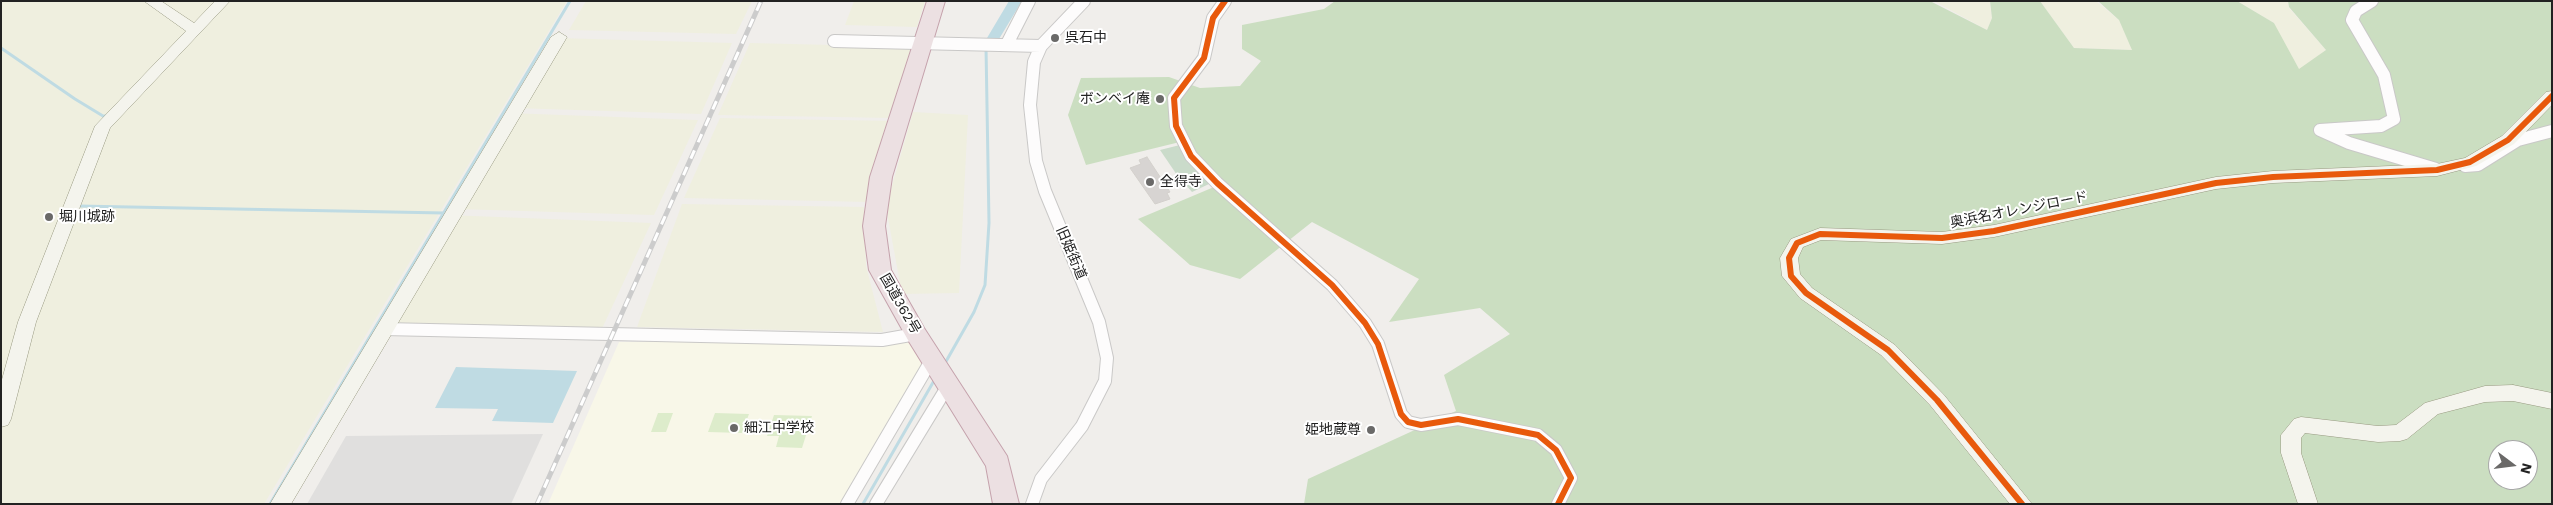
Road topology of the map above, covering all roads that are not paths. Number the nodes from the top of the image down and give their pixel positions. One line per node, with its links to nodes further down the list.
1 (151, 1): 8 (street)
2 (223, 1): 8 (street)
3 (936, 1): 11 (highway, 国道362号)
4 (1029, 1): 12 (street)
5 (1084, 1): 13 (street, 旧姫街道)
6 (1225, 1): 28 (street)
7 (2372, 1): 16 (street)
8 (195, 30): 22 (street)
9 (559, 37): 17 (street)
10 (834, 41): 11 (street)
11 (924, 42): 12 (street); 18 (highway, 国道362号)
12 (1005, 44): 13 (street)
13 (1041, 46): 27 (street, 旧姫街道)
14 (2552, 96): 16 (street, 奥浜名オレンジロード)
15 (2552, 131): 16 (street)
16 (2438, 170): 29 (street, 奥浜名オレンジロード)
17 (384, 329): 18 (street); 23 (street)
18 (916, 334): 19 (highway, 国道362号)
19 (932, 359): 20 (highway, 国道362号); 24 (street)
20 (949, 384): 25 (street); 26 (highway, 国道362号)
21 (2552, 400): 30 (street)
22 (1, 419)
23 (280, 504)
24 (847, 504)
25 (876, 504)
26 (1006, 504)
27 (1032, 504)
28 (1558, 504)
29 (2022, 504)
30 (2308, 504)

